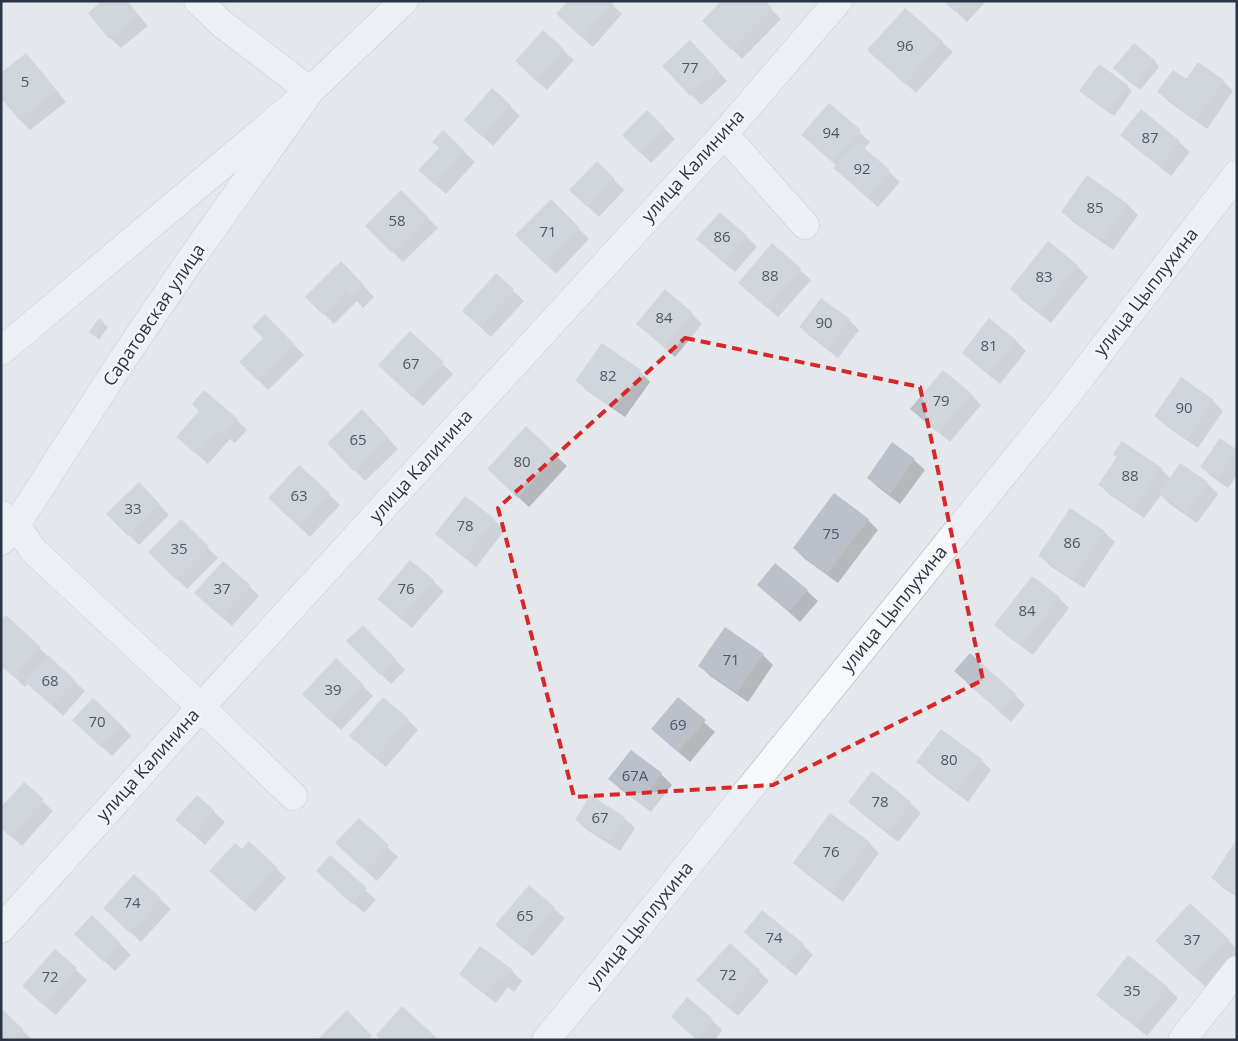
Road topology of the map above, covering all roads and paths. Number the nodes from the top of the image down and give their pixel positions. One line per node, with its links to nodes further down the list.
1 (198, 1): 4 (street)
2 (404, 1): 4 (street, Саратовская улица)
3 (838, 1): 5 (street, улица Калинина)
4 (310, 91): 8 (street, Саратовская улица); 9 (street, Саратовская улица)
5 (724, 134): 7 (street); 10 (street, улица Калинина)
6 (1237, 174): 14 (street, улица Цыплухина)
7 (805, 225)
8 (1, 351)
9 (6, 527): 10 (street)
10 (201, 706): 11 (street); 12 (street, улица Калинина)
11 (293, 796)
12 (1, 929)
13 (1237, 970): 15 (street)
14 (546, 1040)
15 (1182, 1040)

